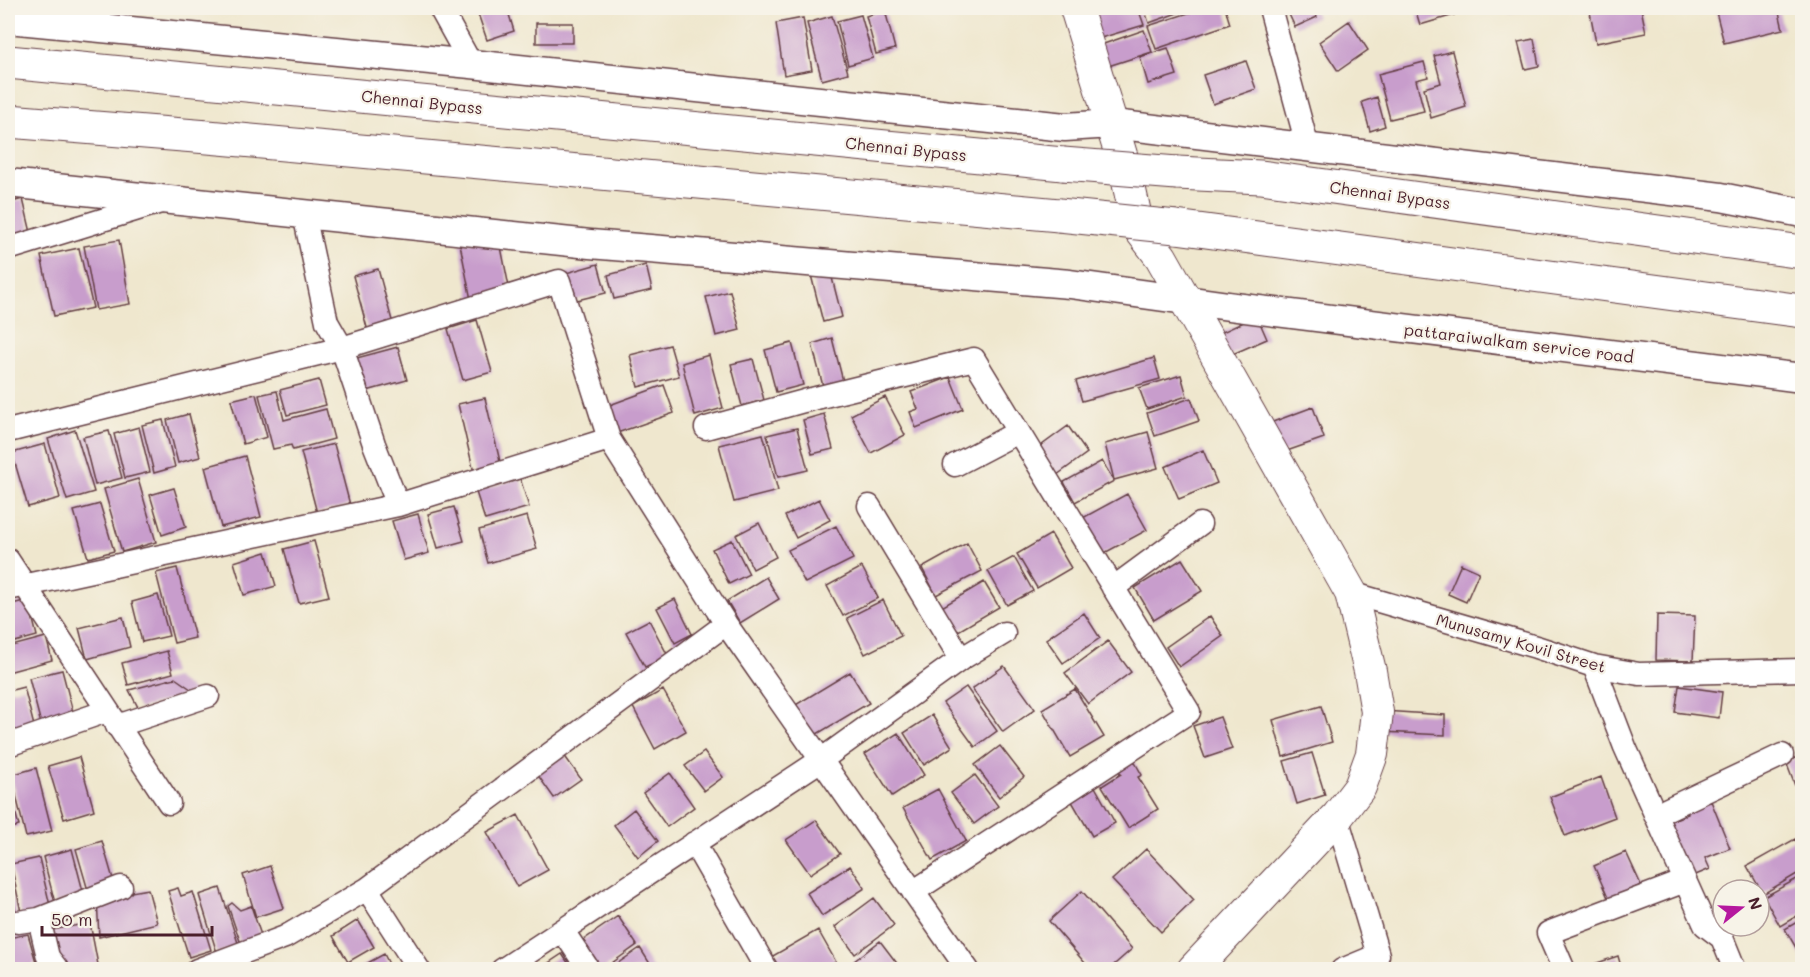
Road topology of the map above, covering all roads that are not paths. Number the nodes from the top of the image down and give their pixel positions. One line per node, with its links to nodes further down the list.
1 (440, 8): 6 (street)
2 (1076, 8): 8 (main road)
3 (1270, 8): 9 (street)
4 (8, 19): 6 (street)
5 (8, 62): 15 (highway, Chennai Bypass, bridge)
6 (471, 64): 8 (street)
7 (8, 121): 17 (highway, bridge)
8 (1113, 124): 9 (street); 16 (main road)
9 (1308, 148): 12 (street)
10 (8, 183): 11 (street, pattaraiwalkam service road)
11 (166, 201): 13 (street, pattaraiwalkam service road); 14 (street)
12 (1803, 213)
13 (304, 214): 16 (street, pattaraiwalkam service road); 18 (street)
14 (8, 249)
15 (1803, 252)
16 (1184, 300): 19 (street, pattaraiwalkam service road); 31 (main road)
17 (1803, 311)
18 (342, 348): 21 (street); 23 (street); 25 (street)
19 (1803, 378)
20 (706, 428): 22 (street)
21 (8, 431)
22 (1018, 432): 24 (street); 30 (street)
23 (609, 439): 25 (street); 32 (street)
24 (955, 465)
25 (398, 505): 29 (street)
26 (869, 506): 34 (street)
27 (1200, 524): 30 (street)
28 (8, 560): 29 (street)
29 (15, 587): 38 (street)
30 (1113, 588): 49 (street)
31 (1351, 594): 35 (street, Munusamy Kovil Street); 44 (main road)
32 (726, 624): 41 (street); 48 (street)
33 (1004, 633): 34 (street)
34 (961, 659): 41 (street)
35 (1594, 666): 36 (street, Munusamy Kovil Street); 43 (street)
36 (1803, 670)
37 (208, 696): 38 (street)
38 (112, 718): 39 (street); 42 (street)
39 (8, 745)
40 (1782, 755): 43 (street)
41 (821, 760): 45 (street); 49 (street)
42 (169, 803)
43 (1655, 815): 46 (street)
44 (1337, 817): 58 (main road); 59 (street)
45 (694, 843): 50 (street); 56 (street)
46 (1685, 880): 60 (street); 61 (street)
47 (121, 887): 51 (street)
48 (367, 889): 52 (street); 53 (street)
49 (913, 892): 57 (street)
50 (563, 931): 54 (street); 55 (street)
51 (58, 969)
52 (197, 969)
53 (419, 969)
54 (502, 969)
55 (589, 969)
56 (767, 969)
57 (968, 969)
58 (1193, 969)
59 (1341, 969)
60 (1564, 969)
61 (1736, 969)

